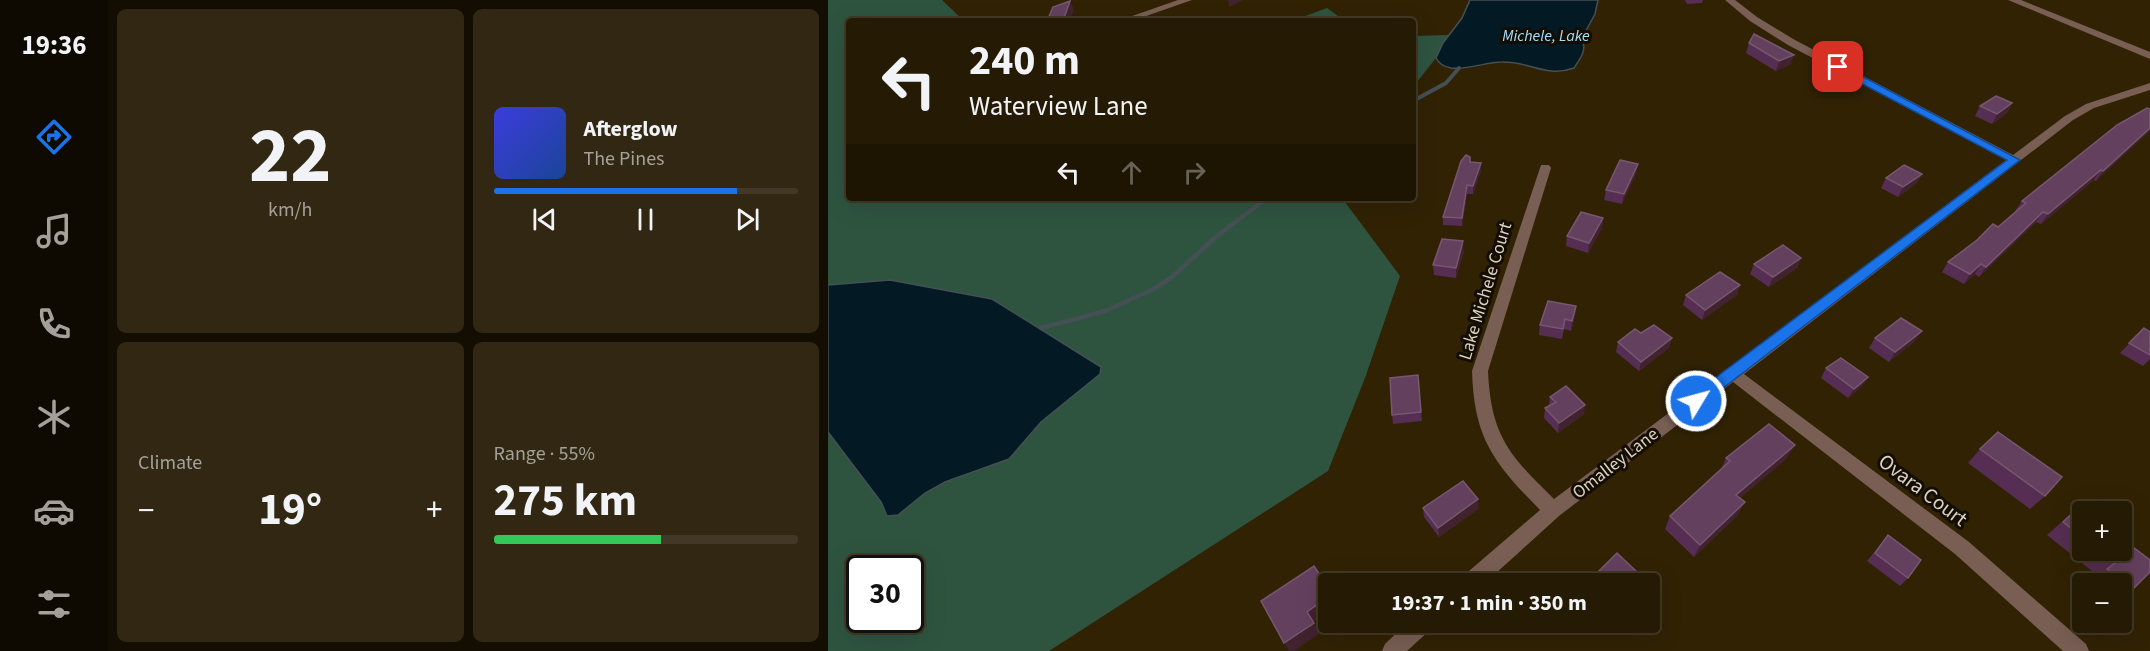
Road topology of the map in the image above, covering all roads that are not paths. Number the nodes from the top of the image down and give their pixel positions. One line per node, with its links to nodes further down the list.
1 (1187, 0): 4 (street)
2 (1730, 0): 7 (street)
3 (2013, 0): 5 (street)
4 (1132, 18)
5 (2150, 56)
6 (2150, 86): 7 (street, Omalley Lane)
7 (2014, 160): 9 (street, Omalley Lane)
8 (1545, 168): 10 (street, Lake Michele Court)
9 (1732, 373): 10 (street, Omalley Lane); 14 (street, Ovara Court)
10 (1553, 510): 11 (street, Omalley Lane)
11 (1481, 573)
12 (1412, 633): 13 (street)
13 (1392, 651)
14 (2079, 651)

